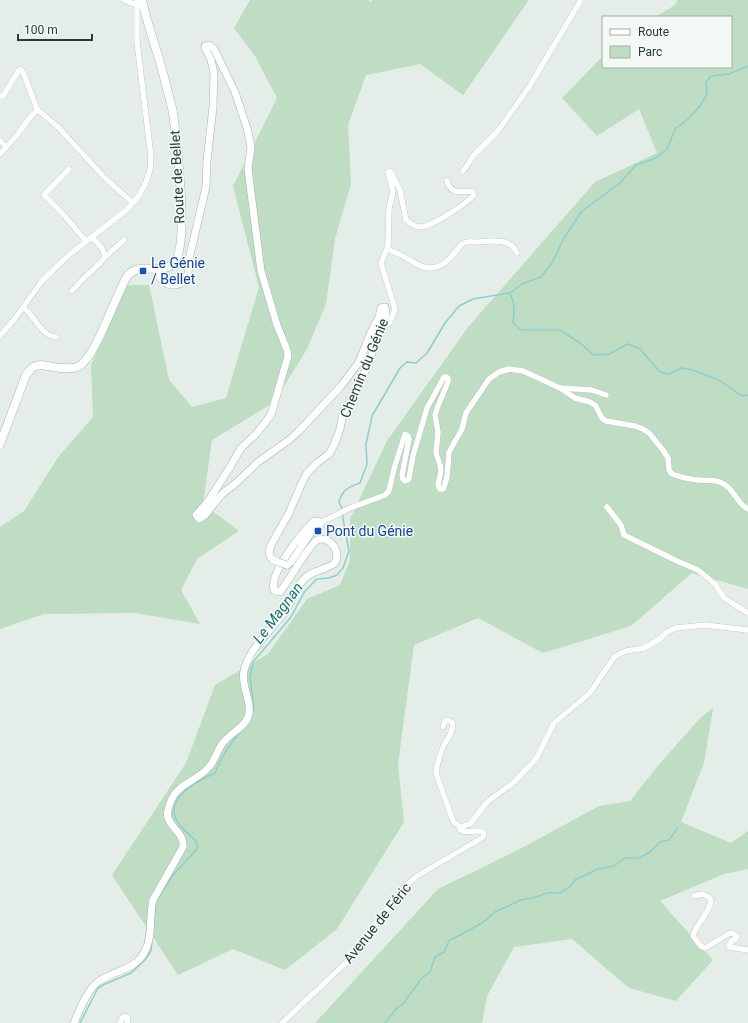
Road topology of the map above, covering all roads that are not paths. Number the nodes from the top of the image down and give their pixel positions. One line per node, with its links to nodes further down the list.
1 (124, 0): 3 (street)
2 (581, 0): 10 (street)
3 (138, 2): 12 (street); 19 (main road, Route de Bellet)
4 (0, 96): 5 (street)
5 (37, 109): 7 (street); 12 (street)
6 (0, 141): 7 (street)
7 (7, 147): 8 (street)
8 (0, 154)
9 (69, 169): 15 (street)
10 (463, 171)
11 (447, 181): 16 (street)
12 (133, 203): 13 (street)
13 (92, 237): 15 (street); 18 (street)
14 (124, 240): 18 (street)
15 (86, 241): 21 (street)
16 (387, 250): 17 (street); 22 (street)
17 (517, 253)
18 (105, 257): 20 (street)
19 (156, 270): 22 (street, Chemin du Génie); 27 (main road, Route de Bellet)
20 (72, 291)
21 (23, 307): 23 (street); 24 (street)
22 (381, 327): 30 (street, Chemin du Génie, bridge)
23 (0, 336)
24 (56, 337)
25 (560, 388): 26 (street); 29 (street, Chemin du Génie); 30 (street, Chemin du Génie)
26 (606, 395)
27 (0, 444)
28 (607, 507): 31 (street)
29 (748, 509)
30 (320, 522): 37 (street)
31 (748, 613)
32 (748, 630): 34 (street)
33 (443, 727): 34 (street)
34 (461, 828): 40 (street, Avenue de Féric)
35 (694, 896): 36 (street)
36 (748, 950)
37 (74, 1023)
38 (120, 1023): 39 (street)
39 (127, 1023)
40 (282, 1023)

